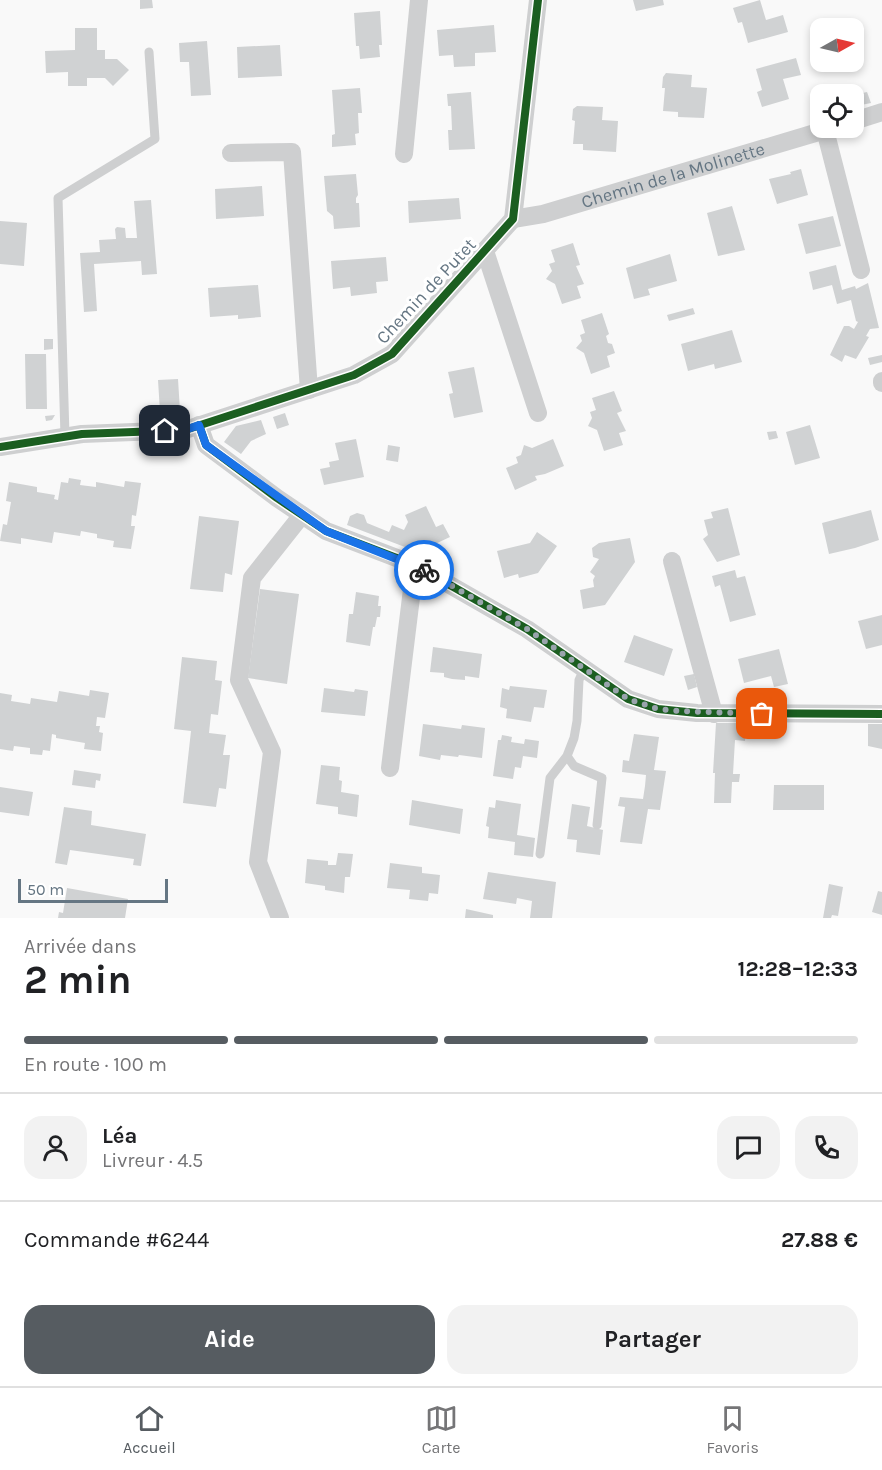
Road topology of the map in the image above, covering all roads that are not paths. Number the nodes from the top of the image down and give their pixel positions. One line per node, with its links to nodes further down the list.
1 (419, 0): 9 (street)
2 (538, 0): 10 (street)
3 (149, 52): 16 (lane)
4 (882, 112): 5 (street)
5 (864, 118)
6 (810, 134): 10 (street, Chemin de la Molinette)
7 (830, 138): 12 (street)
8 (231, 153): 13 (street)
9 (404, 154)
10 (513, 219): 11 (street, Chemin de Putet)
11 (484, 251): 13 (street, Chemin de Putet); 14 (street)
12 (861, 270)
13 (309, 390): 15 (street, Chemin de Putet)
14 (538, 412)
15 (199, 425): 16 (street, Chemin de Putet); 18 (street)
16 (65, 436): 17 (street, Chemin de Putet)
17 (0, 447)
18 (302, 515): 20 (street); 28 (street)
19 (672, 561): 22 (street)
20 (415, 565): 21 (street); 25 (street)
21 (584, 669): 22 (street); 24 (lane)
22 (714, 714): 23 (street)
23 (882, 714)
24 (567, 756): 26 (lane); 27 (lane)
25 (390, 768)
26 (597, 825)
27 (540, 854)
28 (280, 918)

